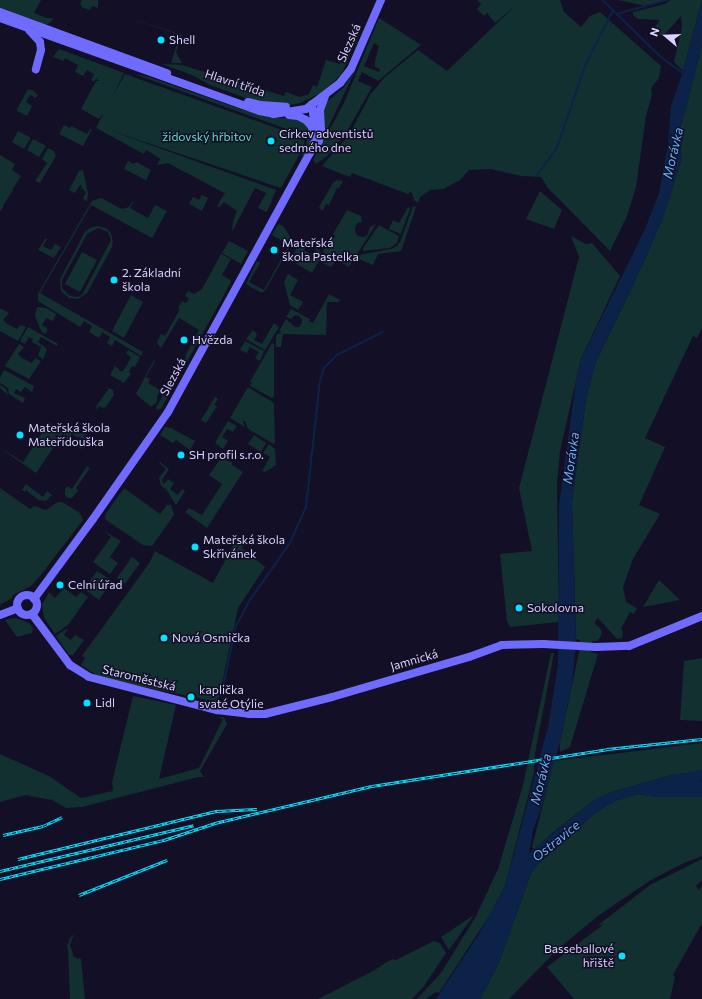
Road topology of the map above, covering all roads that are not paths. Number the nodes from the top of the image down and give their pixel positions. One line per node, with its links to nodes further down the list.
1 (381, 0): 6 (main road, Slezská)
2 (0, 12): 7 (main road, Hlavní třída)
3 (0, 18): 4 (main road, Hlavní třída)
4 (29, 29): 5 (main road); 9 (main road, Hlavní třída)
5 (36, 69)
6 (325, 95): 7 (main road, Slezská); 8 (main road)
7 (312, 104): 8 (main road); 9 (main road, Hlavní třída); 10 (main road)
8 (320, 110): 10 (main road)
9 (274, 114): 10 (main road)
10 (310, 153): 11 (main road, Slezská)
11 (34, 599): 12 (main road); 13 (main road, Slezská)
12 (18, 608): 13 (main road); 14 (main road)
13 (32, 614): 16 (main road, Staroměstská)
14 (0, 615)
15 (702, 616): 16 (main road, Jamnická)
16 (291, 707)

